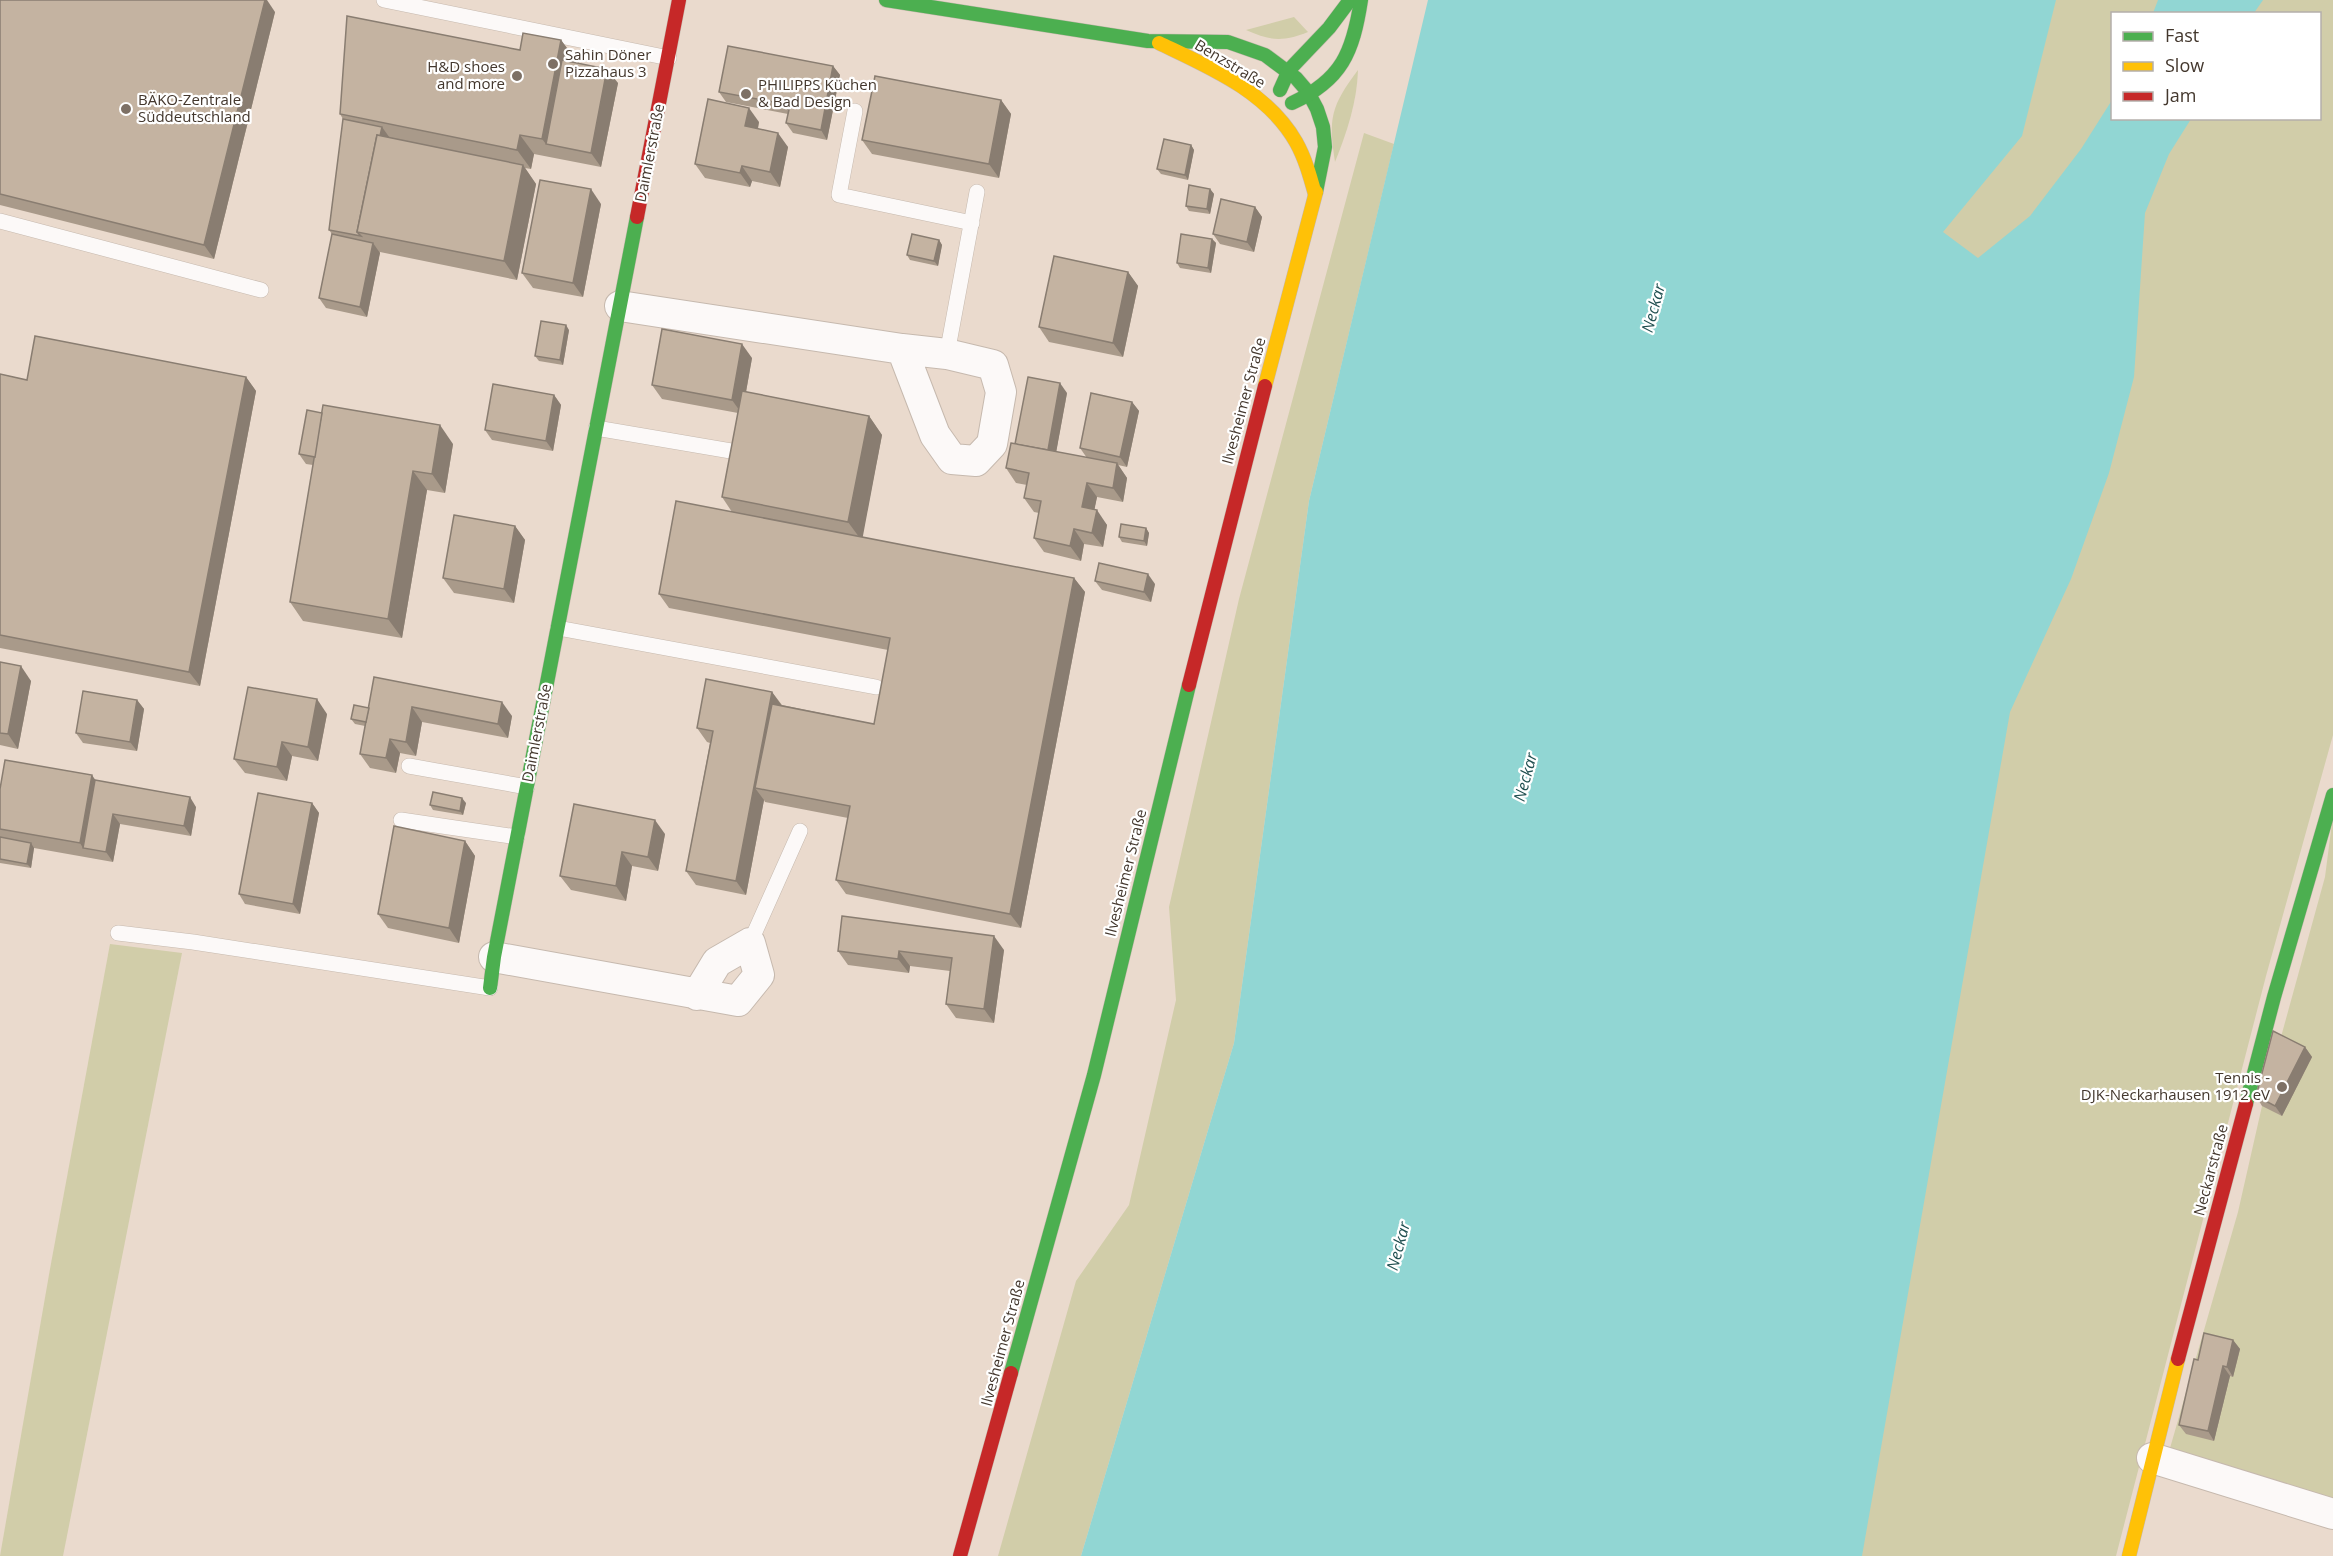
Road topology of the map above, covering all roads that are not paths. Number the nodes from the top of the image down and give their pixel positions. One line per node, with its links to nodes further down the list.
1 (384, 0): 7 (lane)
2 (680, 0): 7 (main road, Daimlerstraße)
3 (886, 0): 6 (main road, Benzstraße)
4 (1350, 0): 8 (main road)
5 (1362, 0): 9 (main road)
6 (1155, 41): 8 (main road, Benzstraße); 11 (main road, Benzstraße)
7 (669, 58): 17 (main road, Daimlerstraße)
8 (1289, 70): 9 (main road, Benzstraße); 11 (main road)
9 (1311, 96): 11 (main road); 13 (main road, Benzstraße)
10 (855, 111): 15 (lane)
11 (1272, 111): 13 (main road, Benzstraße)
12 (977, 192): 15 (lane)
13 (1315, 196): 37 (main road, Ilvesheimer Straße)
14 (0, 221): 16 (lane)
15 (972, 223): 19 (lane)
16 (261, 290)
17 (620, 306): 18 (street); 20 (main road, Daimlerstraße)
18 (902, 349): 19 (street); 19 (street)
19 (947, 354)
20 (596, 428): 21 (lane); 22 (main road, Daimlerstraße)
21 (731, 451)
22 (558, 628): 23 (lane); 25 (main road, Daimlerstraße)
23 (876, 687)
24 (410, 766): 25 (lane)
25 (527, 788): 29 (main road, Daimlerstraße)
26 (2333, 795): 35 (main road, Neckarstraße)
27 (400, 820): 29 (lane)
28 (800, 831): 31 (lane)
29 (518, 837): 32 (main road, Daimlerstraße)
30 (118, 933): 33 (lane)
31 (750, 943): 34 (street); 34 (street)
32 (494, 957): 33 (main road, Daimlerstraße); 34 (street)
33 (490, 987)
34 (697, 995)
35 (2152, 1458): 36 (street); 38 (main road, Neckarstraße)
36 (2333, 1514)
37 (960, 1556)
38 (2129, 1556)

